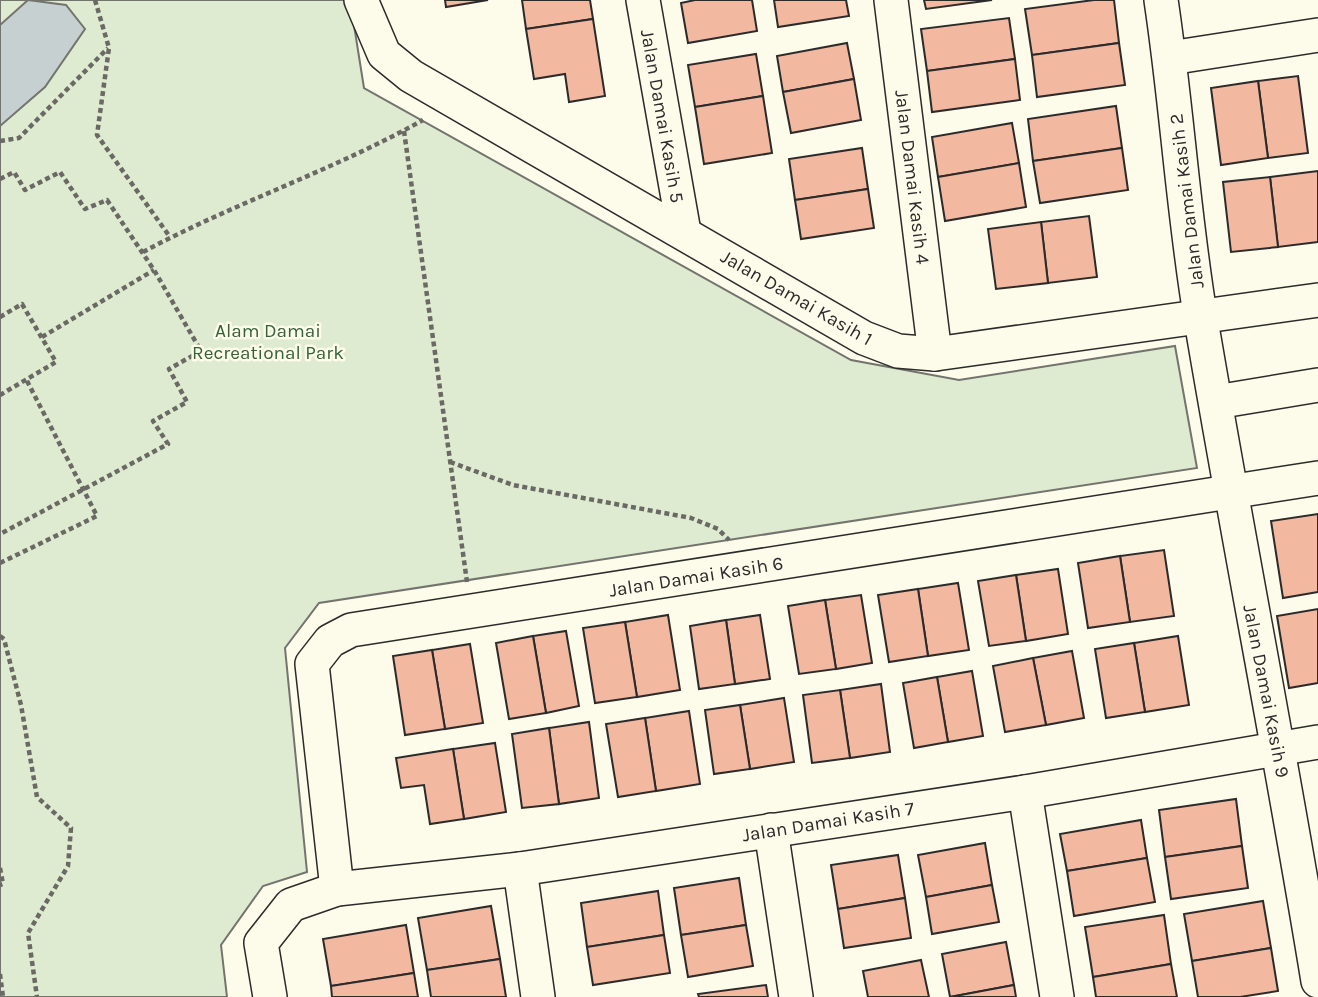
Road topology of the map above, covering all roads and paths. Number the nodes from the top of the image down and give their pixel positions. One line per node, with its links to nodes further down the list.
1 (95, 0): 7 (path)
2 (361, 0): 9 (street, Jalan Damai Kasih 1)
3 (643, 0): 13 (street, Jalan Damai Kasih 5)
4 (891, 0): 21 (street, Jalan Damai Kasih 4)
5 (1161, 0): 8 (street, Jalan Damai Kasih 2)
6 (1318, 35): 8 (street)
7 (109, 48): 11 (path); 14 (path)
8 (1170, 58): 19 (street, Jalan Damai Kasih 2)
9 (453, 100): 10 (path); 13 (street, Jalan Damai Kasih 1)
10 (404, 131): 14 (path); 26 (path)
11 (0, 141)
12 (0, 179): 15 (path)
13 (684, 232): 21 (street, Jalan Damai Kasih 1)
14 (170, 237): 15 (path)
15 (143, 252): 16 (path)
16 (155, 270): 20 (path); 28 (path)
17 (1318, 300): 19 (street, Jalan Damai Kasih 1)
18 (0, 317): 20 (path)
19 (1201, 318): 21 (street, Jalan Damai Kasih 1); 25 (street, Jalan Damai Kasih 2)
20 (42, 337): 22 (path)
21 (935, 354)
22 (26, 379): 24 (path); 28 (path)
23 (1318, 385): 25 (street)
24 (0, 395)
25 (1216, 402): 29 (street, Jalan Damai Kasih 9)
26 (450, 462): 32 (path); 33 (path)
27 (1318, 478): 29 (street, Jalan Damai Kasih 6)
28 (83, 488): 30 (path); 31 (path)
29 (1233, 491): 32 (street, Jalan Damai Kasih 6); 36 (street, Jalan Damai Kasih 9)
30 (0, 531)
31 (0, 563)
32 (747, 568): 33 (street, Jalan Damai Kasih 6)
33 (471, 611): 42 (street, Jalan Damai Kasih 6)
34 (0, 636): 46 (path)
35 (1318, 742): 36 (street, Jalan Damai Kasih 7)
36 (1280, 748): 37 (street, Jalan Damai Kasih 7); 44 (street, Jalan Damai Kasih 9)
37 (1025, 792): 38 (street, Jalan Damai Kasih 7); 50 (street)
38 (771, 830): 40 (street, Jalan Damai Kasih 7); 49 (street)
39 (0, 868): 41 (path)
40 (520, 869): 42 (street, Jalan Damai Kasih 7); 48 (street)
41 (0, 885)
42 (337, 889): 47 (street, Jalan Damai Kasih 7)
43 (0, 974): 45 (path)
44 (1318, 981)
45 (4, 997)
46 (37, 997)
47 (270, 997)
48 (538, 997)
49 (796, 997)
50 (1057, 997)

